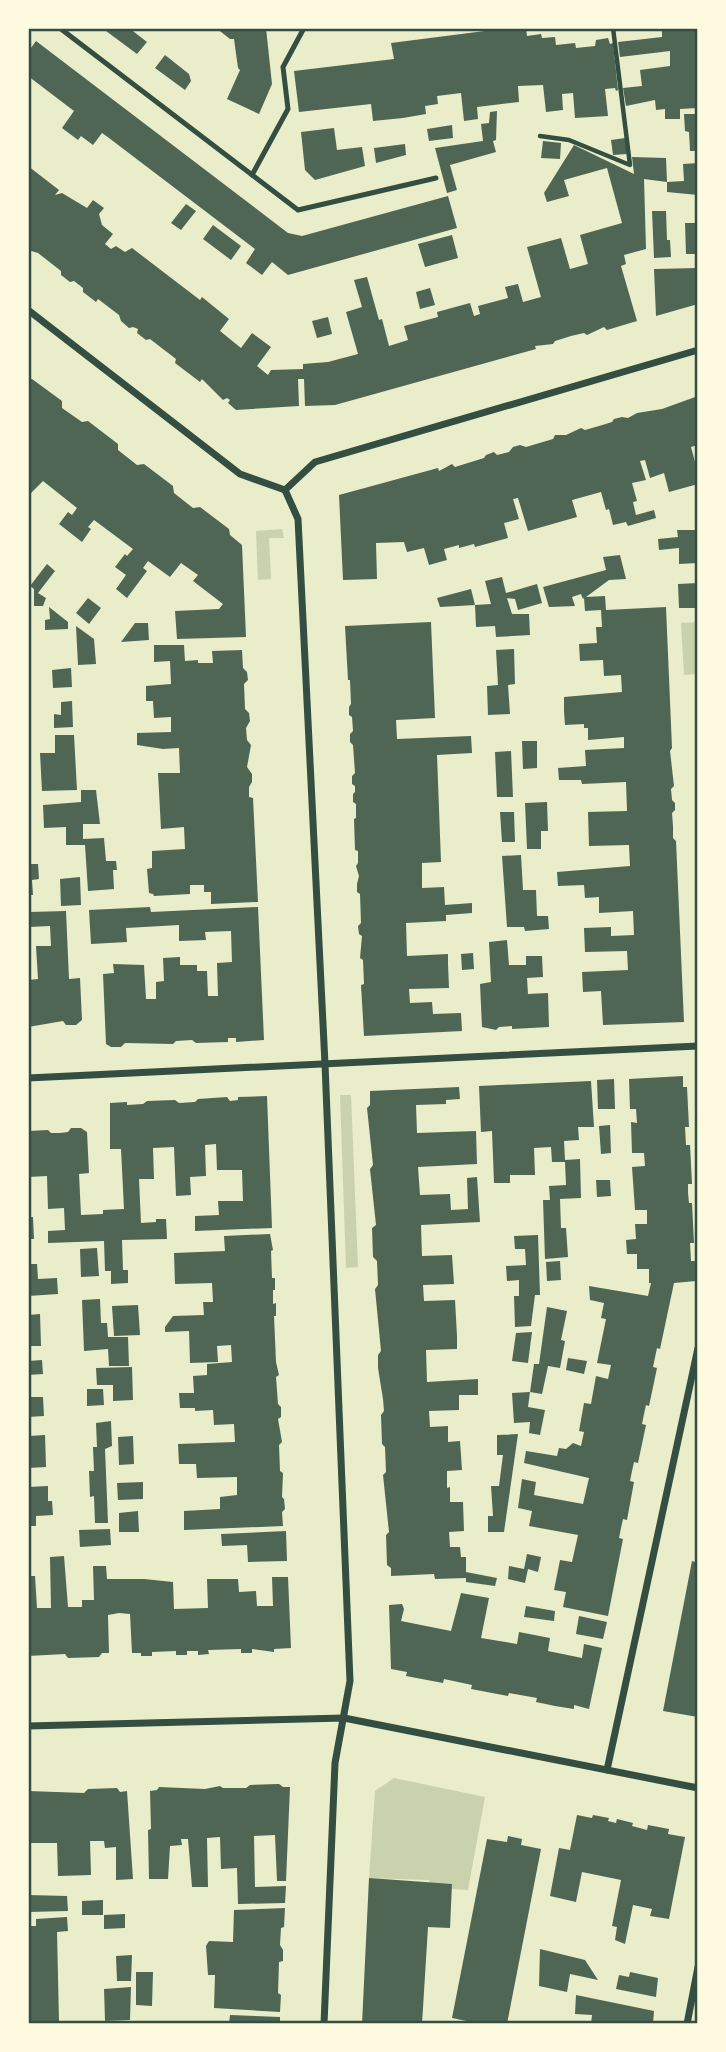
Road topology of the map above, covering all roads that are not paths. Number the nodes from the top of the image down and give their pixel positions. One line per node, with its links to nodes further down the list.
1 (304, 28): 3 (lane)
2 (61, 29): 3 (lane)
3 (252, 175): 4 (lane)
4 (436, 178)
5 (28, 310): 7 (street)
6 (698, 351): 7 (street)
7 (285, 490): 9 (street)
8 (698, 1046): 9 (street)
9 (325, 1064): 10 (street); 12 (street)
10 (28, 1078)
11 (698, 1348): 14 (street)
12 (344, 1718): 13 (street); 14 (street); 17 (street)
13 (28, 1726)
14 (607, 1770): 15 (street)
15 (698, 1788)
16 (698, 1967): 18 (street)
17 (324, 2024)
18 (687, 2024)

